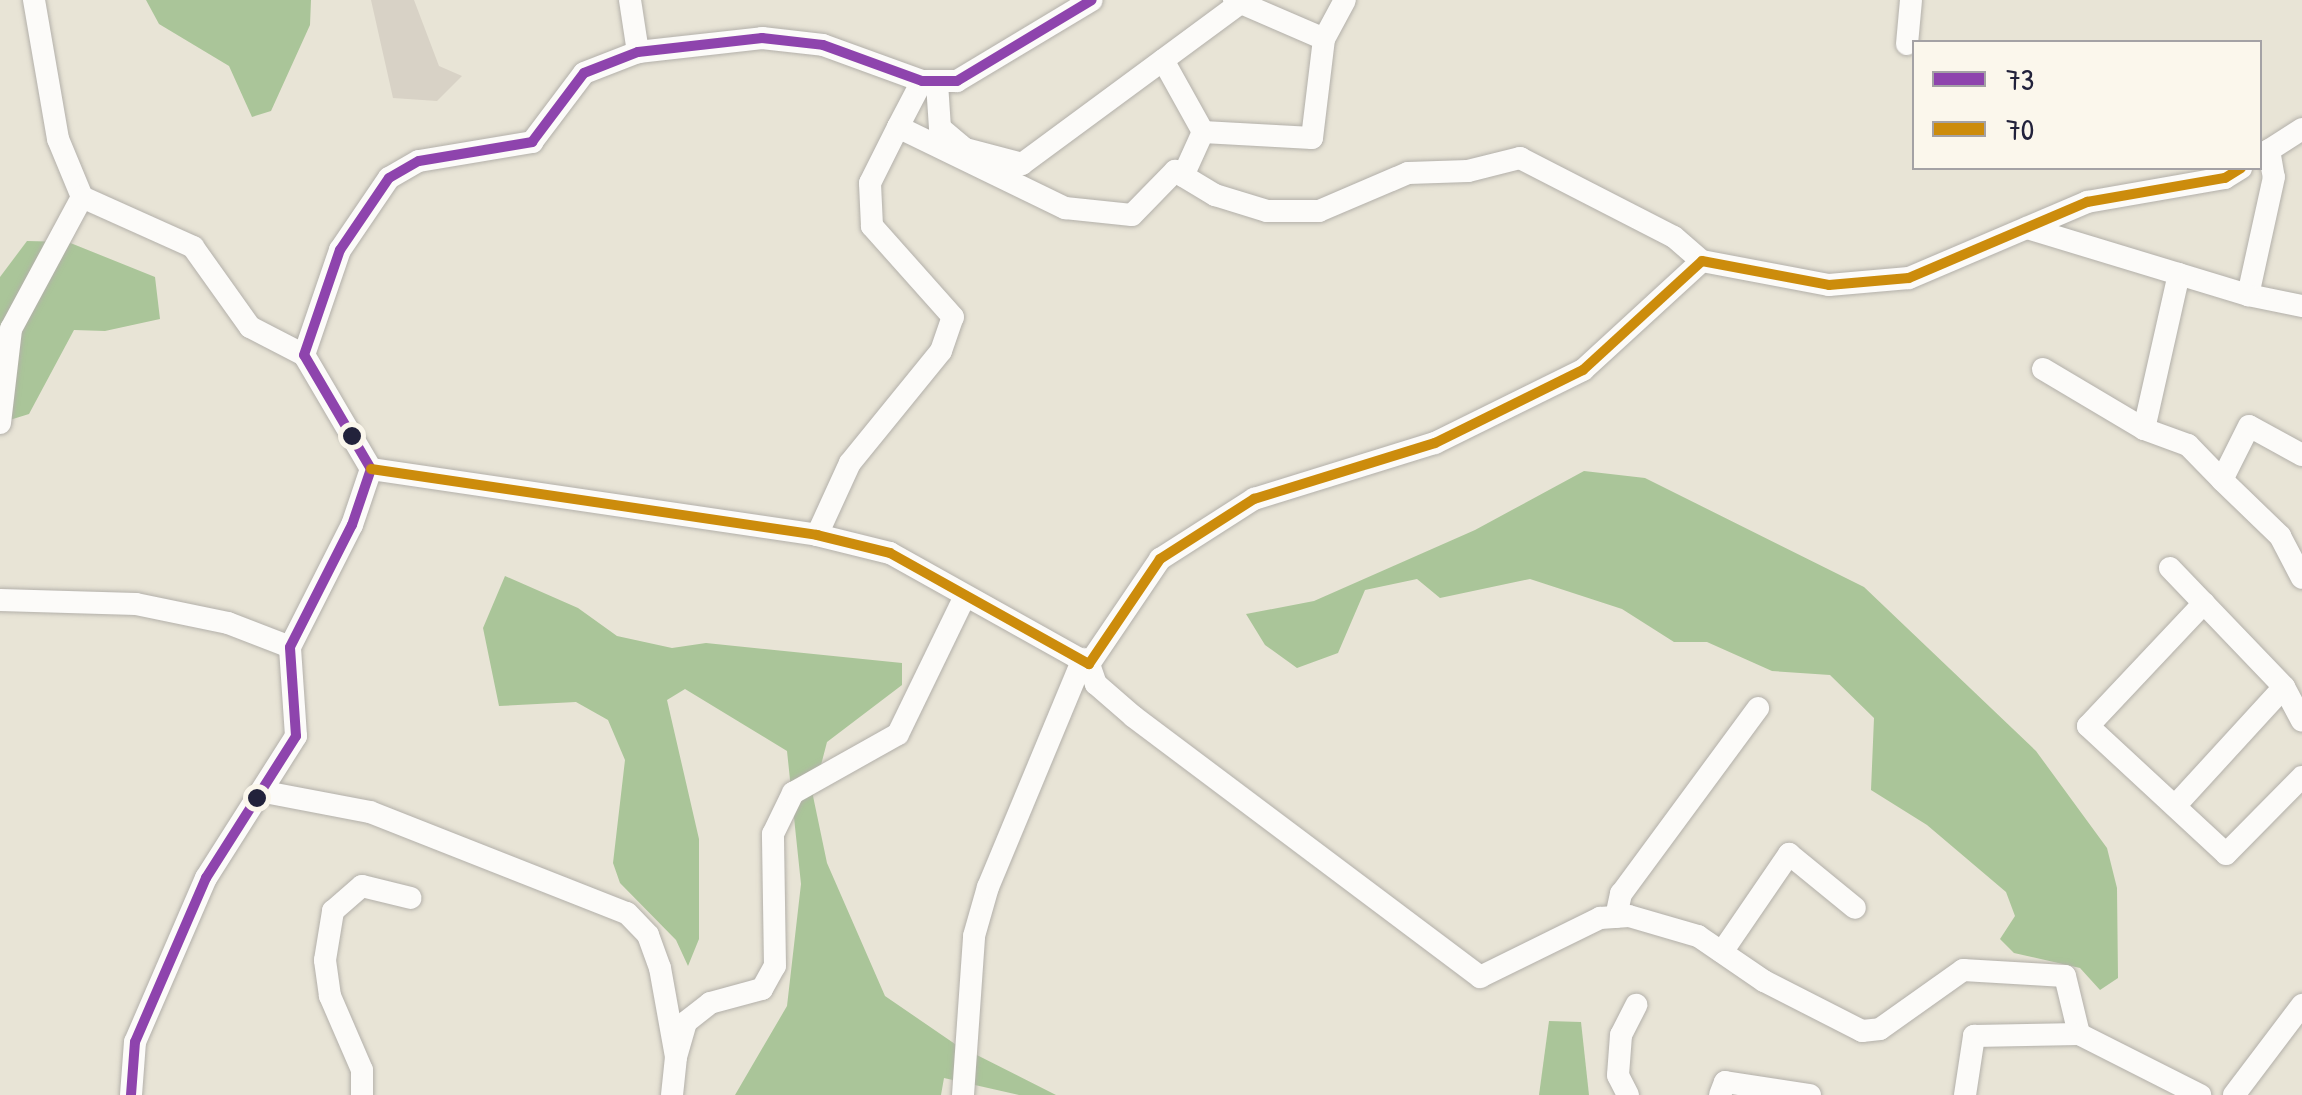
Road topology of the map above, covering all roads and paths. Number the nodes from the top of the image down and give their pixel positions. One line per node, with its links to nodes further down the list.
1 (34, 0): 18 (street)
2 (630, 0): 9 (street)
3 (1092, 0): 11 (street)
4 (1345, 0): 7 (street)
5 (1911, 0): 8 (street)
6 (1237, 2): 7 (street); 10 (street)
7 (1324, 39): 13 (street)
8 (1906, 44)
9 (638, 52): 11 (street); 24 (street)
10 (1163, 60): 11 (street); 13 (street)
11 (929, 82): 12 (street)
12 (898, 128): 17 (street); 31 (street)
13 (1203, 132): 17 (street)
14 (2300, 132): 15 (street)
15 (2264, 153): 22 (street)
16 (2238, 170): 19 (street)
17 (1183, 176): 20 (street)
18 (82, 197): 24 (street); 26 (street)
19 (2027, 228): 20 (street); 21 (street)
20 (1702, 261): 38 (street)
21 (2180, 274): 22 (street); 27 (street)
22 (2248, 296): 23 (street)
23 (2302, 306)
24 (304, 355): 29 (street)
25 (2043, 369): 27 (street)
26 (0, 423)
27 (2144, 429): 30 (street)
28 (2302, 456): 30 (street)
29 (371, 468): 31 (street); 37 (street)
30 (2222, 480): 33 (street)
31 (818, 535): 34 (street)
32 (2170, 568): 36 (street)
33 (2302, 578)
34 (964, 598): 38 (street); 52 (street)
35 (0, 600): 37 (street)
36 (2204, 603): 39 (street); 44 (street)
37 (290, 647): 43 (street)
38 (1086, 662): 47 (street); 56 (street)
39 (2284, 688): 41 (street); 44 (street)
40 (1758, 708): 47 (street)
41 (2302, 721)
42 (2302, 777): 44 (street)
43 (266, 792): 52 (street); 53 (street)
44 (2174, 806)
45 (411, 898): 54 (street)
46 (1856, 908): 48 (street)
47 (1616, 917): 48 (street)
48 (1722, 952): 51 (street)
49 (1636, 1005): 57 (street)
50 (2298, 1020): 62 (street)
51 (2078, 1034): 60 (street); 61 (street)
52 (676, 1057): 55 (street)
53 (131, 1095)
54 (362, 1095)
55 (672, 1095)
56 (962, 1095)
57 (1628, 1095)
58 (1720, 1095): 59 (street)
59 (1810, 1095)
60 (1965, 1095)
61 (2200, 1095)
62 (2234, 1095)

